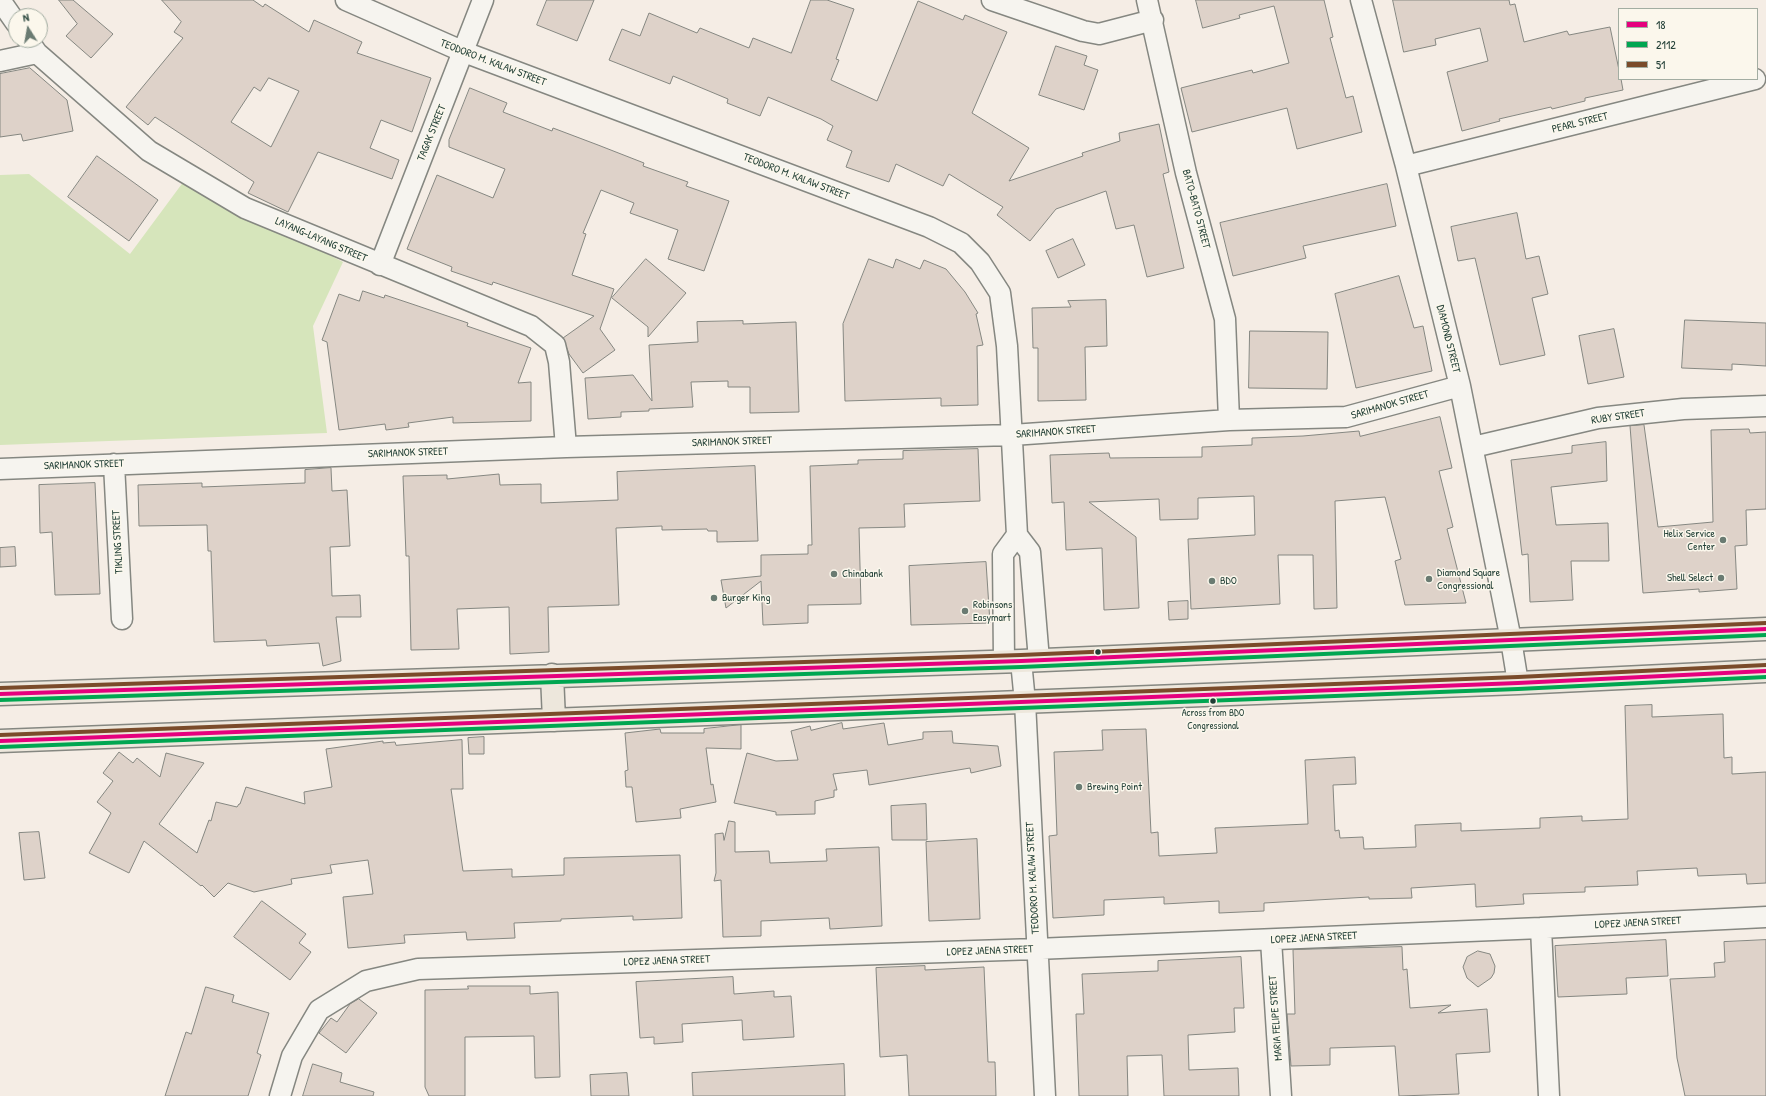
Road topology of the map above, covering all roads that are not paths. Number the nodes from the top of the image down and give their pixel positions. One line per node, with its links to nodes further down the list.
1 (0, 0): 7 (street)
2 (346, 0): 11 (street, TEODORO M. KALAW STREET)
3 (483, 0): 11 (street, TAGAK STREET)
4 (992, 0): 8 (street)
5 (1147, 0): 8 (street, BATO-BATO STREET)
6 (1361, 0): 14 (street, DIAMOND STREET)
7 (8, 12)
8 (1153, 20): 18 (street, BATO-BATO STREET)
9 (31, 48): 12 (street)
10 (34, 48): 15 (street, LAYANG-LAYANG STREET)
11 (464, 52): 15 (street, TAGAK STREET); 19 (street, TEODORO M. KALAW STREET)
12 (0, 61)
13 (1752, 80): 14 (street, PEARL STREET)
14 (1406, 166): 16 (street, DIAMOND STREET)
15 (380, 265): 20 (street, LAYANG-LAYANG STREET)
16 (1460, 386): 18 (street, SARIMANOK STREET); 21 (street, DIAMOND STREET)
17 (1766, 406): 21 (street, RUBY STREET)
18 (1229, 420): 19 (street, SARIMANOK STREET)
19 (1012, 434): 20 (street, SARIMANOK STREET); 24 (street, TEODORO M. KALAW STREET)
20 (566, 447): 22 (street, SARIMANOK STREET)
21 (1473, 447): 27 (street, DIAMOND STREET)
22 (114, 464): 23 (street, SARIMANOK STREET); 25 (street, TIKLING STREET)
23 (0, 468)
24 (1017, 535): 28 (street, TEODORO M. KALAW STREET); 28 (street, TEODORO M. KALAW STREET)
25 (122, 619)
26 (1766, 629): 27 (main road)
27 (1511, 640): 28 (main road); 31 (street, DIAMOND STREET)
28 (1021, 660): 30 (main road); 33 (street, TEODORO M. KALAW STREET)
29 (1766, 671): 31 (main road)
30 (552, 675): 32 (main road); 34 (main road)
31 (1518, 683): 33 (main road)
32 (0, 694)
33 (1025, 702): 34 (main road); 39 (street, TEODORO M. KALAW STREET)
34 (554, 720): 35 (main road)
35 (0, 741)
36 (1766, 917): 37 (street, LOPEZ JAENA STREET)
37 (1541, 928): 38 (street, LOPEZ JAENA STREET); 43 (street)
38 (1271, 940): 39 (street, LOPEZ JAENA STREET); 42 (street, MARIA FELIPE STREET)
39 (1036, 950): 40 (street, LOPEZ JAENA STREET); 41 (street, TEODORO M. KALAW STREET)
40 (280, 1096)
41 (1045, 1096)
42 (1281, 1096)
43 (1549, 1096)

